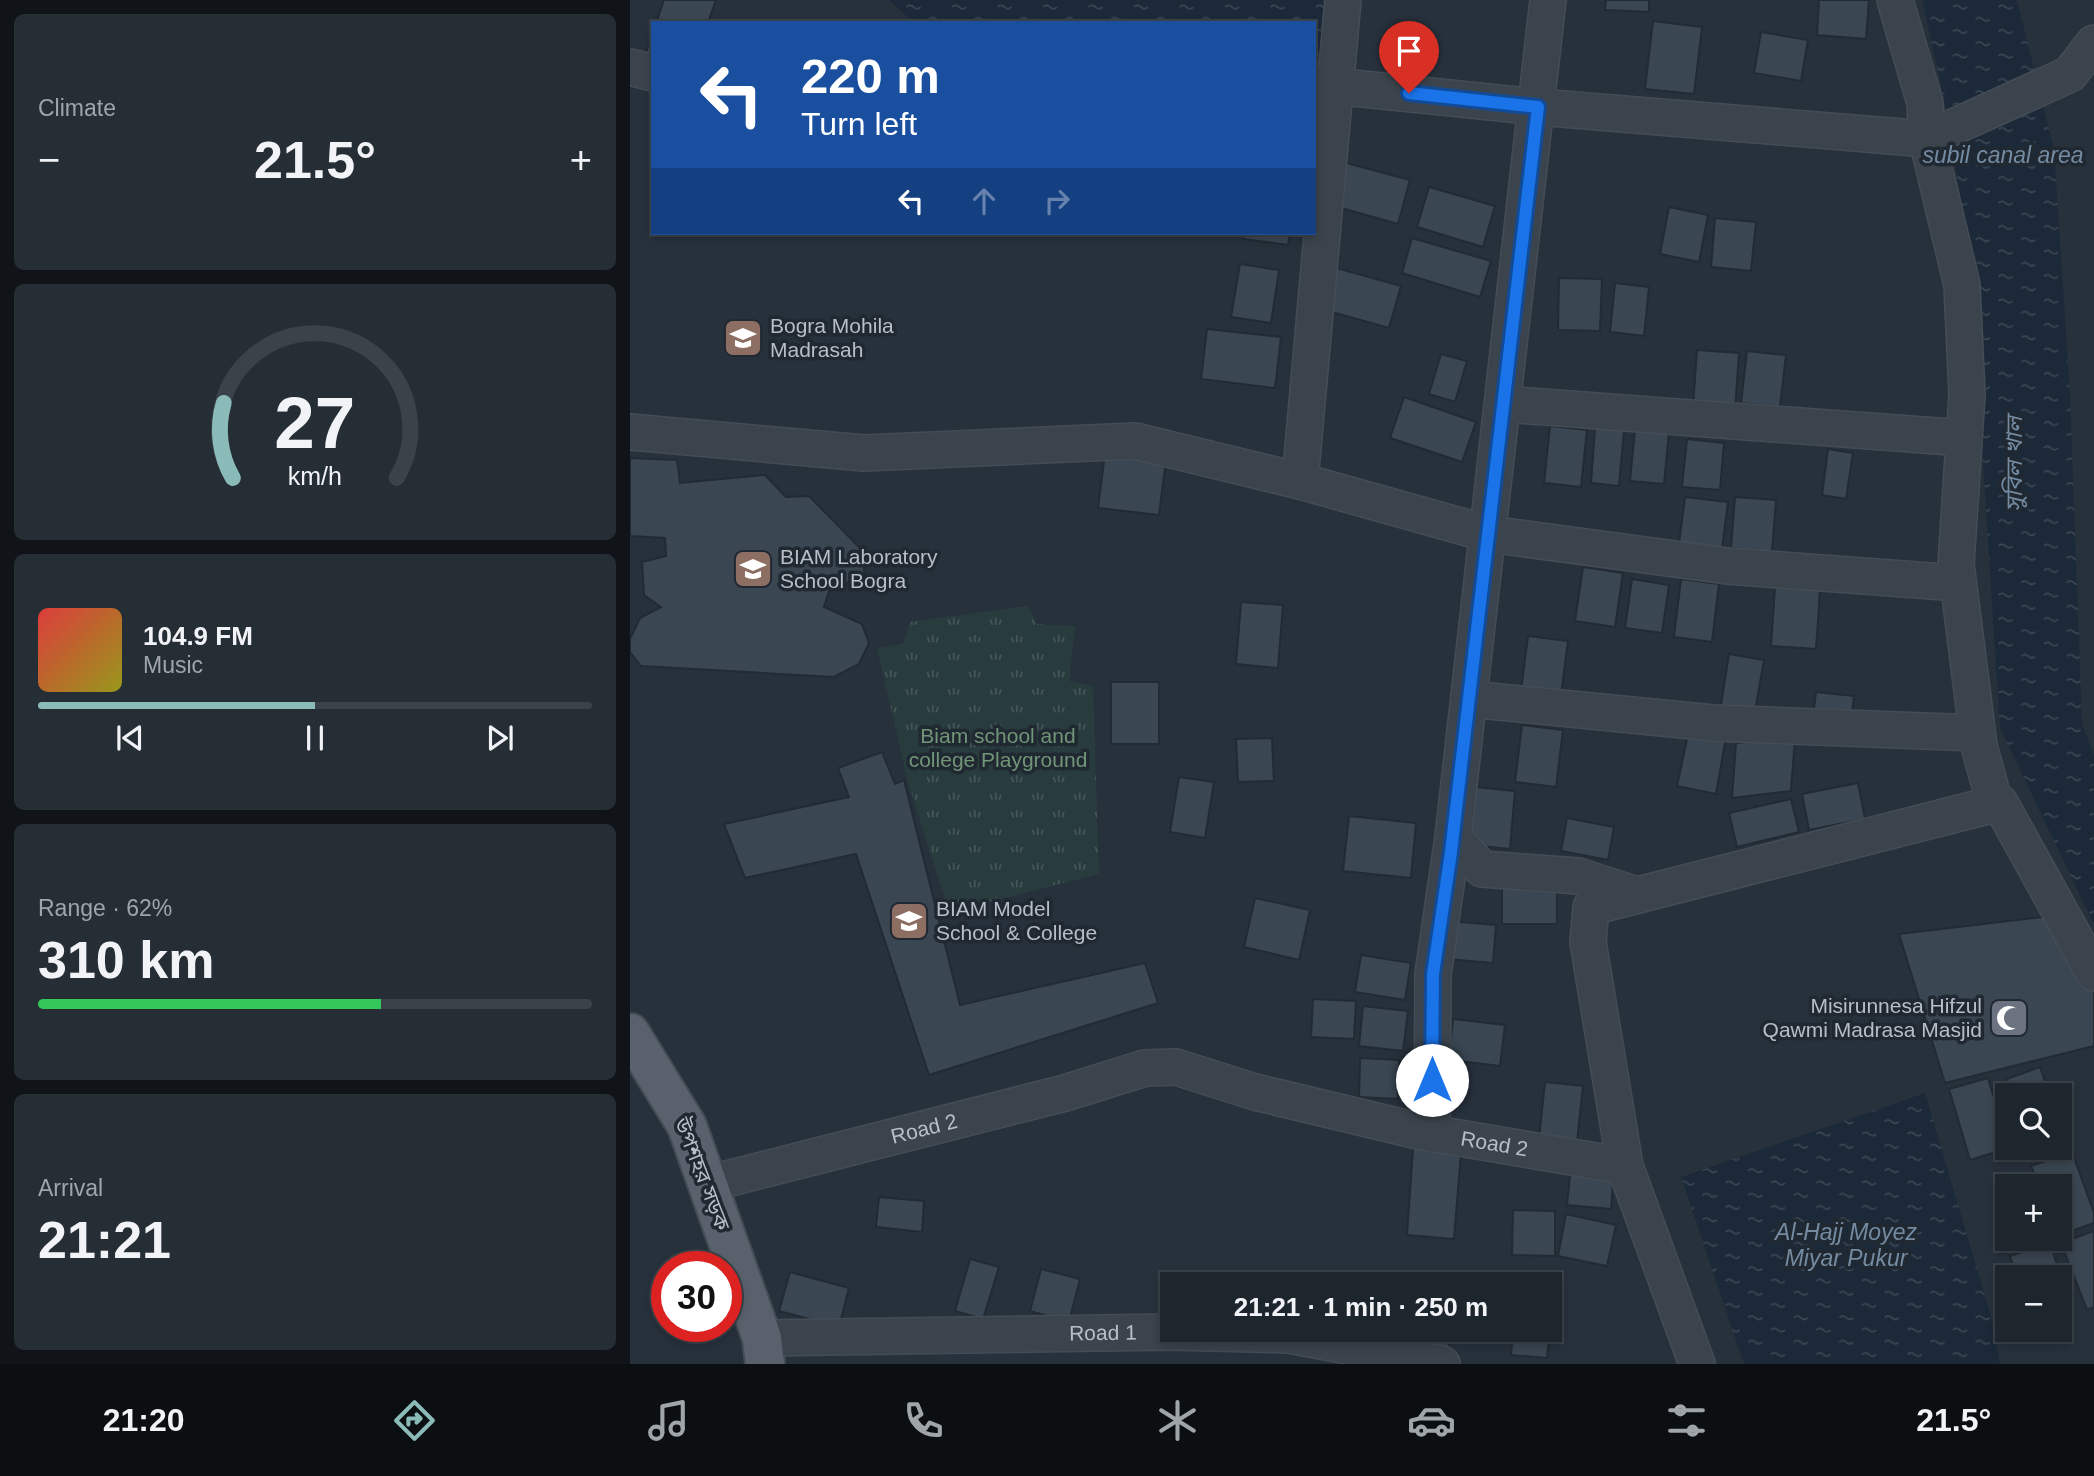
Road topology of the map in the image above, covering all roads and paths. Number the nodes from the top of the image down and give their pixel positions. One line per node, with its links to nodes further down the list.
1 (1343, 0): 7 (street)
2 (1548, 0): 8 (street)
3 (1895, 0): 9 (street)
4 (2094, 43): 9 (street)
5 (630, 67): 6 (street)
6 (651, 72)
7 (1324, 85): 8 (street); 10 (street)
8 (1538, 107): 9 (street); 12 (street)
9 (1931, 138): 14 (street)
10 (1316, 217)
11 (1315, 235): 15 (street)
12 (1503, 404): 14 (street); 16 (street)
13 (630, 432): 15 (street)
14 (1964, 438): 17 (street)
15 (1300, 481): 16 (street)
16 (1489, 534): 17 (street); 18 (street)
17 (1958, 583): 19 (street)
18 (1469, 699): 19 (street); 21 (street)
19 (1977, 733): 20 (street)
20 (1995, 804): 22 (street); 23 (street)
21 (1453, 837): 22 (street); 25 (street)
22 (1637, 895): 26 (street)
23 (2094, 973)
24 (630, 1033): 27 (main road, উপশহর সড়ক)
25 (1432, 1134): 26 (street, Road 2); 27 (street, Road 2)
26 (1625, 1166): 30 (street)
27 (707, 1184): 28 (main road, উপশহর সড়ক)
28 (763, 1351): 29 (street, Road 1)
29 (1442, 1364)
30 (1697, 1364)

